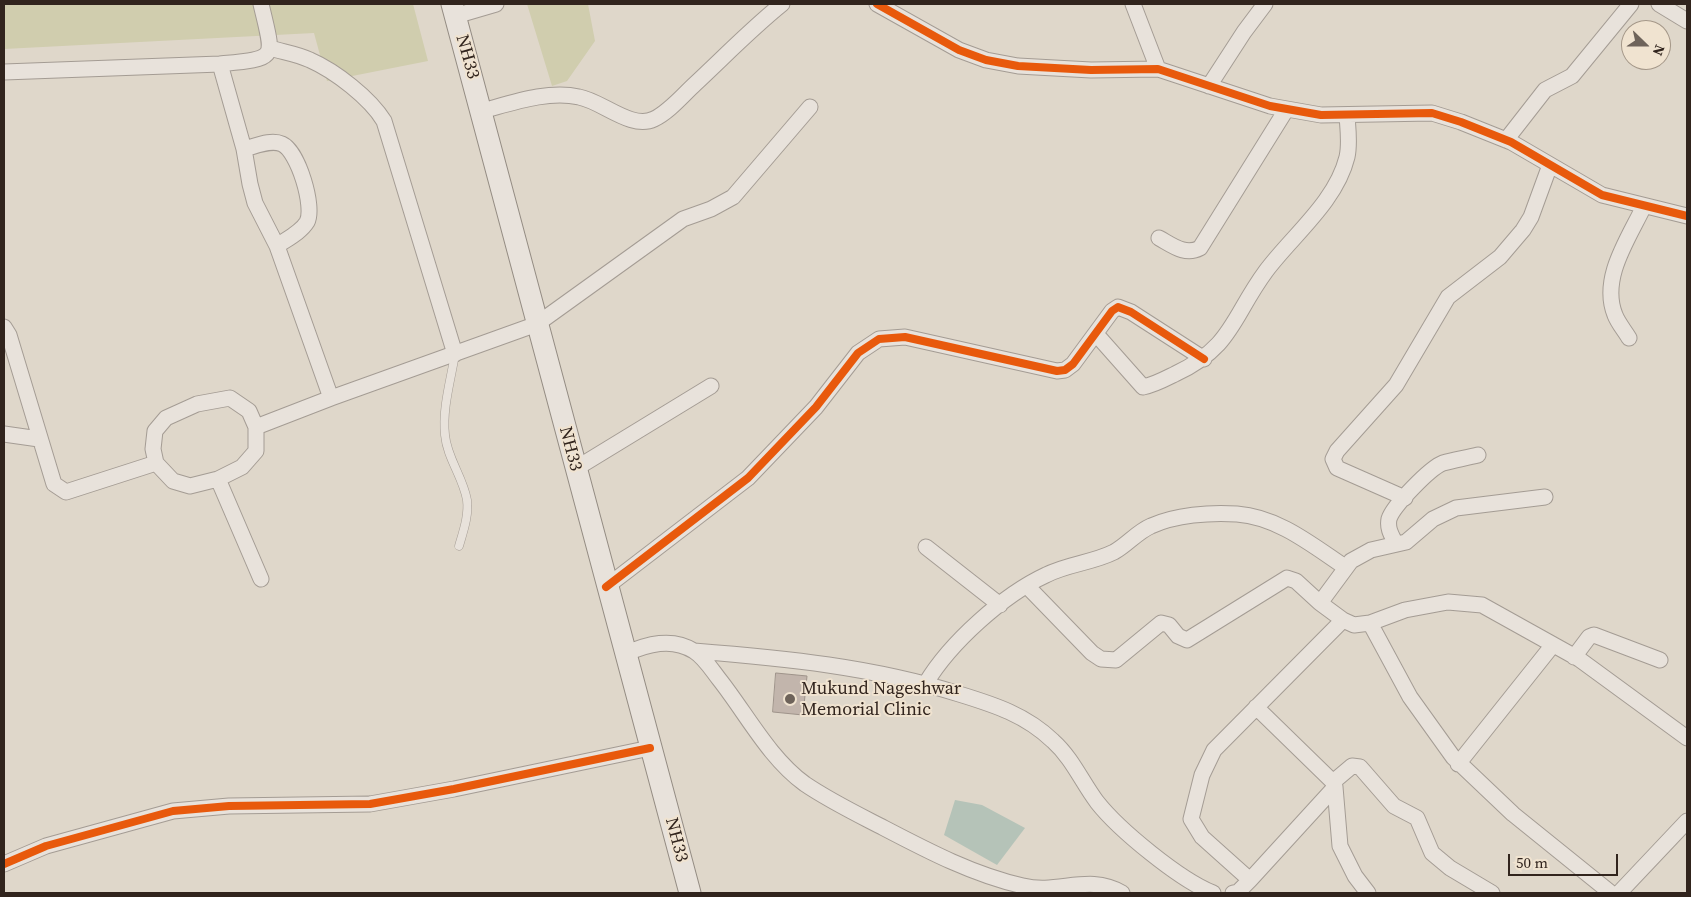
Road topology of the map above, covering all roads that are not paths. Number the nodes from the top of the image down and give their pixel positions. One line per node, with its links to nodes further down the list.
1 (261, 4): 11 (street)
2 (496, 4): 9 (street)
3 (782, 4): 18 (street)
4 (877, 4): 13 (street)
5 (1133, 4): 13 (street)
6 (1265, 4): 15 (street)
7 (1659, 4): 10 (street)
8 (1627, 5): 20 (street)
9 (454, 10): 18 (main road, NH33)
10 (1687, 21)
11 (270, 48): 12 (street); 31 (street)
12 (220, 64): 14 (street); 21 (street)
13 (1158, 69): 15 (street)
14 (4, 72)
15 (1209, 86): 17 (street)
16 (810, 107): 27 (street)
17 (1286, 110): 19 (street); 25 (street)
18 (482, 111): 27 (main road, NH33)
19 (1347, 116): 20 (street); 32 (street)
20 (1506, 140): 22 (street)
21 (244, 149): 26 (street); 26 (street)
22 (1550, 165): 23 (street); 43 (street)
23 (1644, 206): 24 (street); 30 (street)
24 (1687, 216)
25 (1159, 238)
26 (277, 246): 34 (street)
27 (537, 324): 31 (street); 40 (main road, NH33)
28 (5, 326): 37 (street)
29 (1096, 334): 32 (street); 32 (street); 50 (street)
30 (1629, 338)
31 (456, 354): 34 (street); 45 (lane)
32 (1204, 359)
33 (711, 386): 40 (street)
34 (331, 398): 35 (street)
35 (256, 427): 39 (street); 41 (street)
36 (4, 434): 37 (street)
37 (39, 438): 39 (street)
38 (1478, 456): 43 (street)
39 (156, 463): 41 (street)
40 (575, 469): 50 (main road, NH33)
41 (218, 479): 48 (street)
42 (1545, 497): 44 (street)
43 (1405, 498): 44 (street)
44 (1396, 544): 47 (street)
45 (459, 546)
46 (926, 547): 52 (street)
47 (1344, 567): 49 (street); 51 (street)
48 (261, 579)
49 (1026, 586): 51 (street); 52 (street)
50 (606, 587): 57 (main road, NH33)
51 (1320, 603): 53 (street)
52 (1000, 605): 60 (street)
53 (1343, 620): 54 (street); 61 (street)
54 (1370, 623): 55 (street); 64 (street)
55 (1552, 646): 58 (street); 64 (street)
56 (694, 651): 57 (street); 60 (street); 69 (street)
57 (625, 654): 63 (main road, NH33)
58 (1574, 657): 59 (street); 62 (street)
59 (1660, 660)
60 (926, 683): 72 (street)
61 (1256, 707): 65 (street); 68 (street)
62 (1687, 738)
63 (650, 748): 67 (street); 70 (main road, NH33)
64 (1458, 764): 76 (street)
65 (1334, 784): 68 (street); 74 (street); 75 (street)
66 (1687, 821): 77 (street)
67 (4, 864)
68 (1250, 880): 73 (street)
69 (1061, 891): 71 (street)
70 (690, 893)
71 (1122, 893)
72 (1213, 893)
73 (1233, 893)
74 (1368, 893)
75 (1492, 893)
76 (1611, 893)
77 (1619, 893)

